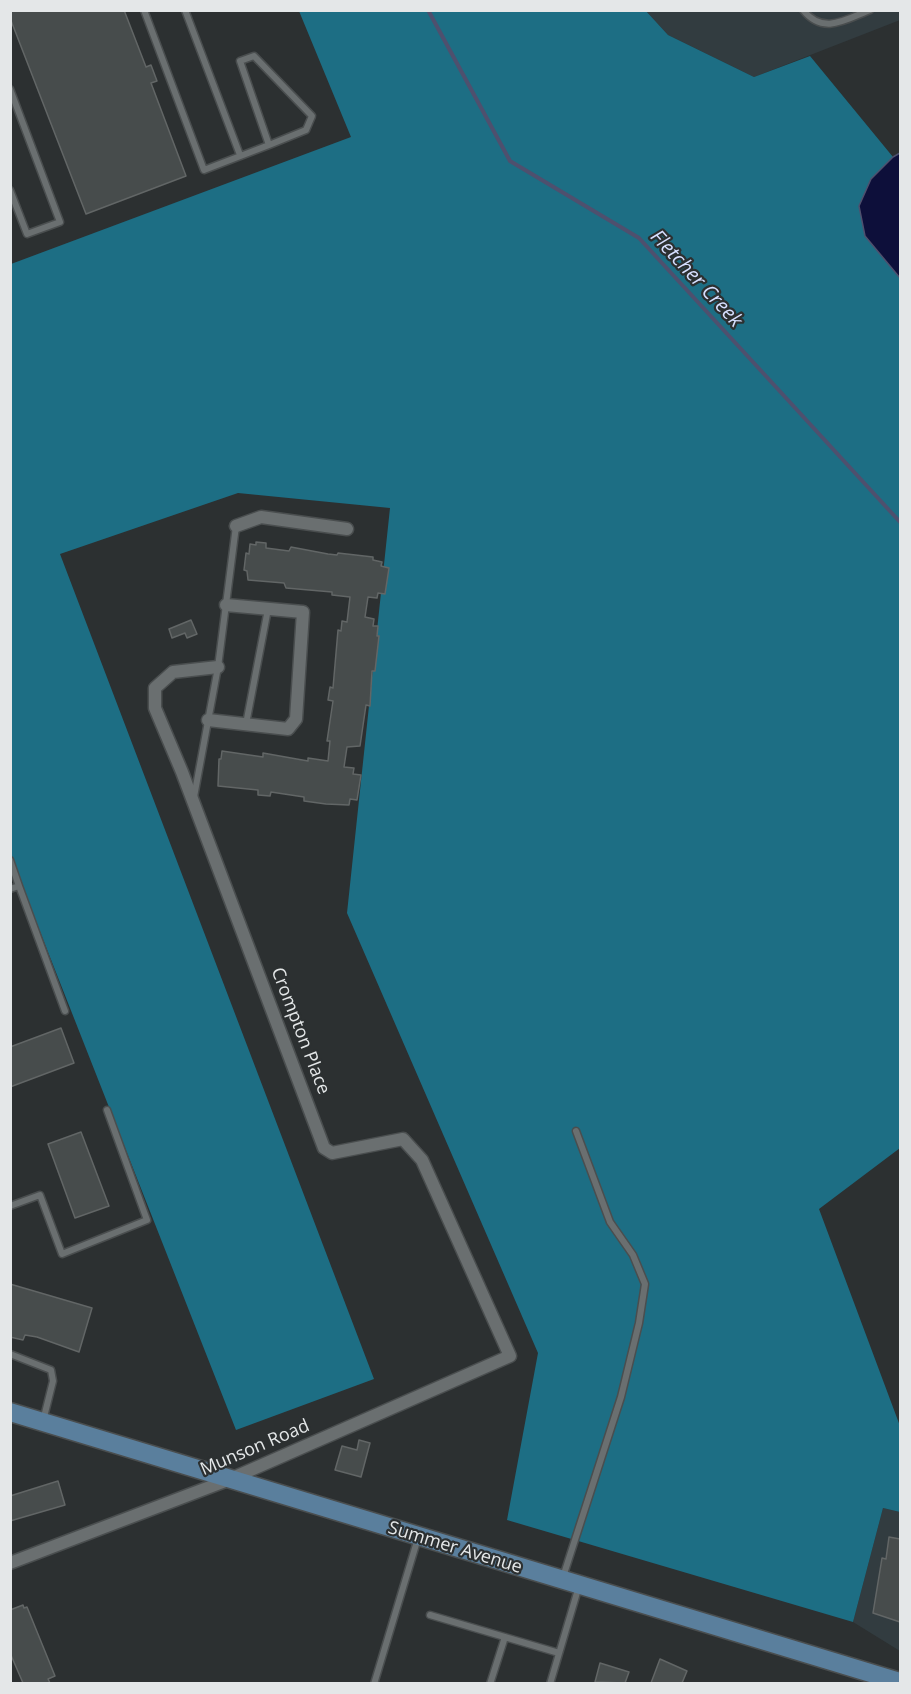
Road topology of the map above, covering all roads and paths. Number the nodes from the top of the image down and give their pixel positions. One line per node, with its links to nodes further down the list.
1 (144, 10): 7 (lane)
2 (185, 10): 7 (lane)
3 (802, 10): 4 (lane)
4 (870, 10)
5 (10, 88): 8 (lane)
6 (269, 145): 6 (lane); 7 (lane)
7 (240, 155)
8 (10, 190)
9 (236, 526): 10 (street); 11 (lane)
10 (347, 529)
11 (226, 605): 12 (street); 13 (lane)
12 (268, 609): 15 (lane); 15 (street)
13 (218, 667): 14 (lane); 16 (street, Crompton Place)
14 (208, 720): 15 (street); 16 (lane)
15 (246, 724)
16 (194, 801): 25 (street, Crompton Place)
17 (10, 860): 18 (lane)
18 (19, 886): 19 (lane); 20 (lane)
19 (10, 889)
20 (65, 1011)
21 (107, 1110): 23 (lane)
22 (576, 1131): 31 (lane)
23 (10, 1206)
24 (10, 1354): 27 (lane)
25 (510, 1356): 28 (street, Munson Road)
26 (10, 1412): 27 (main road, Summer Avenue)
27 (42, 1422): 28 (main road, Summer Avenue)
28 (228, 1480): 29 (main road, Summer Avenue); 30 (street, Munson Road)
29 (418, 1537): 31 (main road, Summer Avenue); 36 (lane)
30 (10, 1563)
31 (570, 1583): 34 (lane); 35 (main road, Summer Avenue)
32 (430, 1615): 33 (lane)
33 (505, 1637): 34 (lane); 37 (lane)
34 (559, 1653): 38 (lane)
35 (900, 1682)
36 (374, 1683)
37 (490, 1683)
38 (550, 1683)

